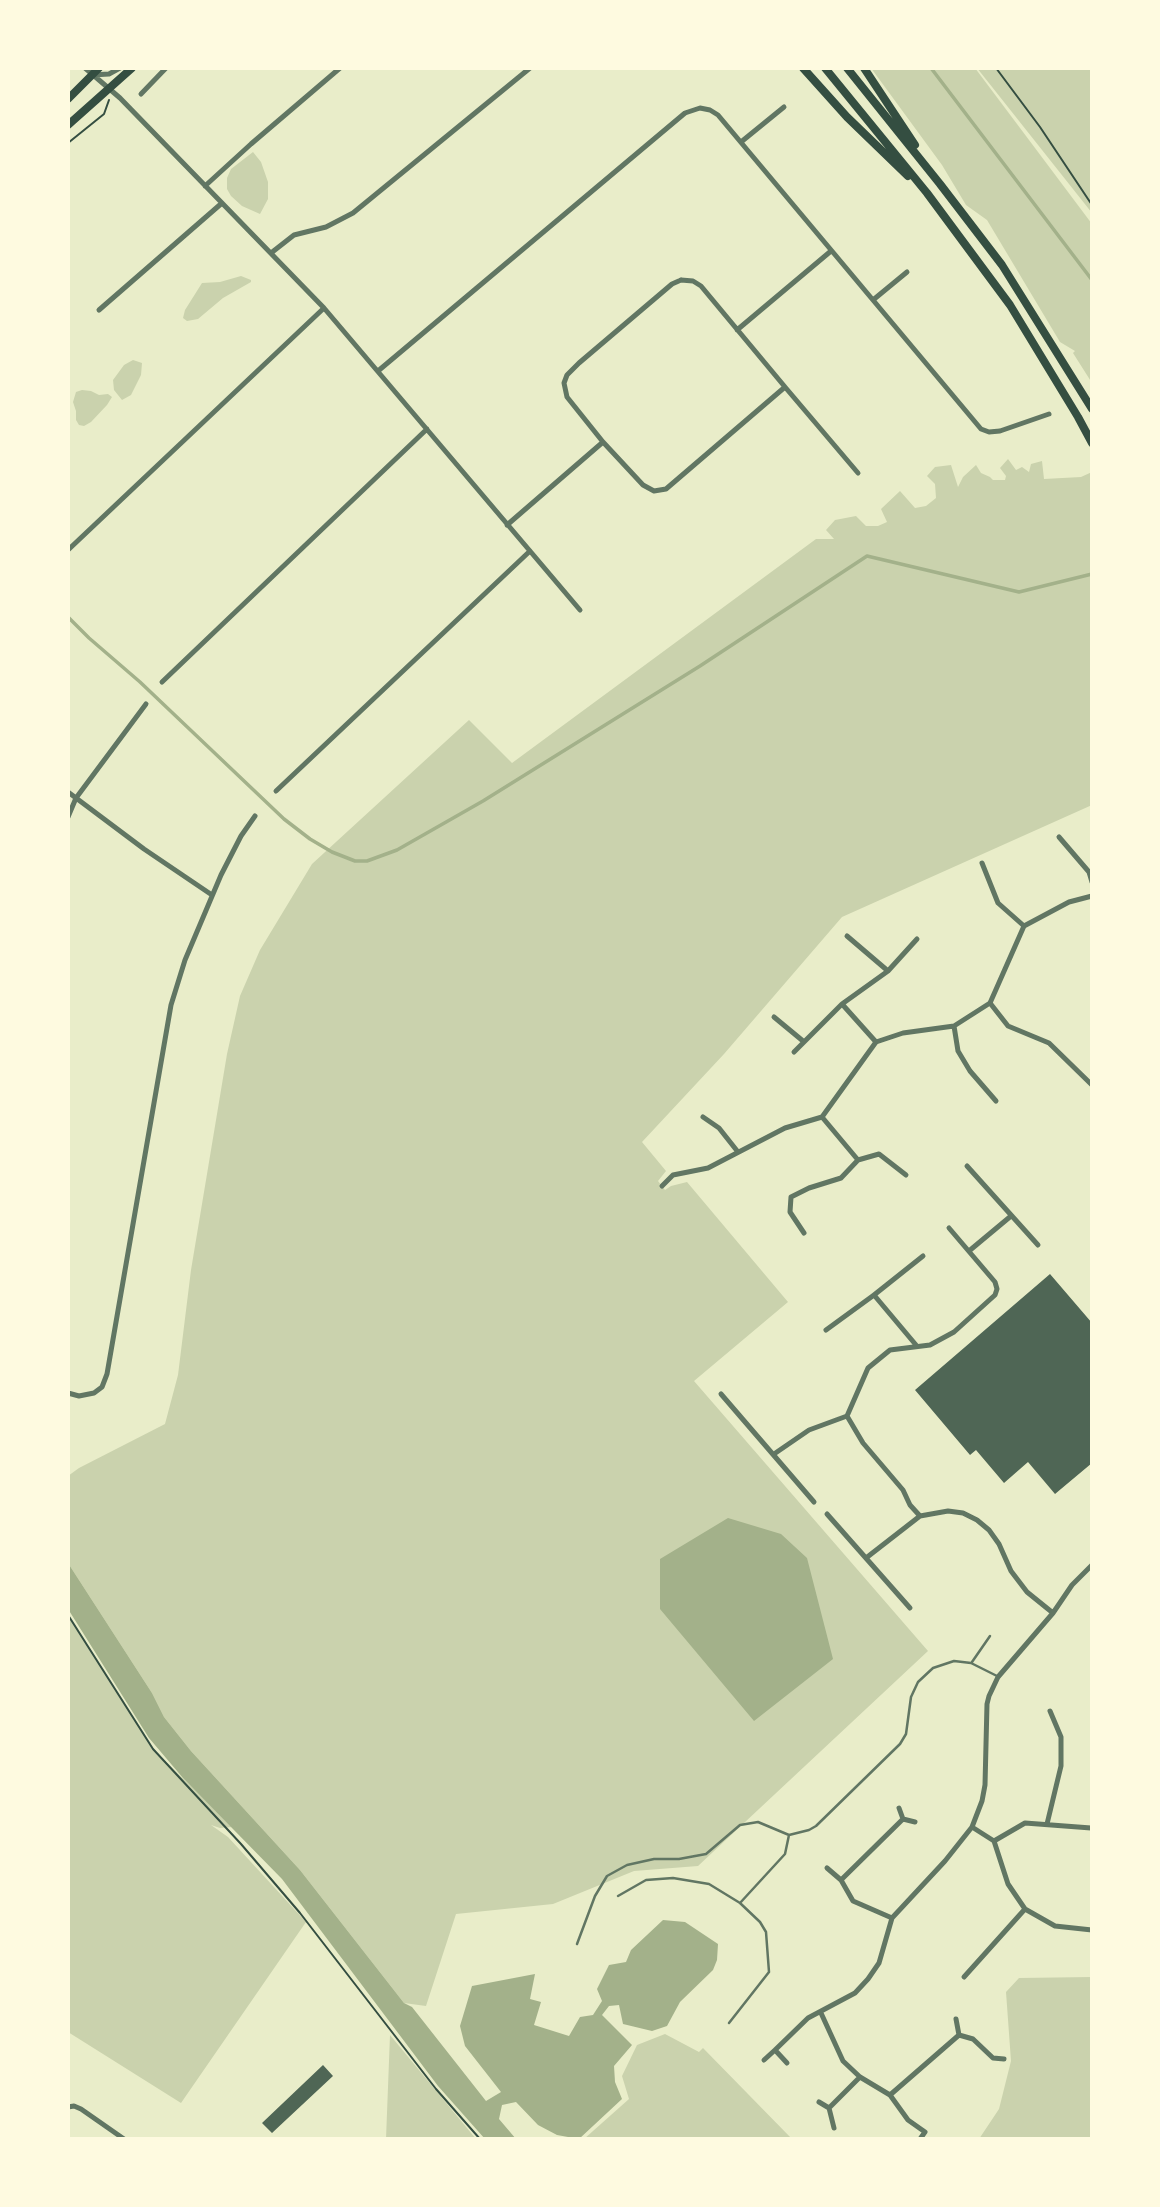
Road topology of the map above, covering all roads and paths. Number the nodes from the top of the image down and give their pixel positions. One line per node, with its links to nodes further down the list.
1 (85, 68): 13 (street)
2 (99, 68): 13 (main road)
3 (120, 68): 13 (street)
4 (132, 68): 14 (main road)
5 (166, 68): 15 (street)
6 (340, 68): 23 (street)
7 (530, 68): 28 (street)
8 (803, 68): 24 (main road)
9 (825, 68): 24 (main road)
10 (847, 68): 22 (main road)
11 (864, 68): 22 (main road)
12 (996, 68): 26 (path)
13 (92, 75): 14 (street); 16 (main road)
14 (110, 89): 19 (main road); 23 (street)
15 (141, 94)
16 (68, 99)
17 (784, 107): 20 (street)
18 (107, 111): 21 (path)
19 (68, 125)
20 (741, 142): 27 (street); 34 (street)
21 (68, 143)
22 (940, 184): 36 (main road)
23 (205, 186): 25 (street)
24 (928, 193): 40 (main road)
25 (222, 203): 28 (street); 32 (street)
26 (1092, 205)
27 (831, 251): 30 (street); 33 (street)
28 (271, 253): 31 (street)
29 (907, 272): 30 (street)
30 (873, 300): 37 (street)
31 (324, 308): 34 (street); 43 (street)
32 (99, 310)
33 (737, 330): 35 (street); 39 (street)
34 (378, 371): 38 (street)
35 (785, 387): 39 (street); 41 (street)
36 (1092, 409)
37 (1049, 414)
38 (427, 429): 42 (street); 46 (street)
39 (603, 442): 42 (street)
40 (1092, 443)
41 (858, 473)
42 (507, 525): 44 (street)
43 (68, 550)
44 (530, 551): 45 (street); 48 (street)
45 (580, 610)
46 (162, 682)
47 (146, 704): 50 (street)
48 (276, 791)
49 (68, 792): 50 (street)
50 (76, 799): 52 (street); 56 (street)
51 (255, 816): 56 (street)
52 (68, 817)
53 (1059, 837): 55 (street)
54 (982, 863): 58 (street)
55 (1092, 882)
56 (212, 895): 88 (street)
57 (1092, 896): 58 (street)
58 (1024, 926): 62 (street)
59 (847, 936): 61 (street)
60 (918, 939): 61 (street)
61 (888, 971): 63 (street)
62 (990, 1003): 65 (street); 69 (street)
63 (842, 1004): 66 (street); 67 (street)
64 (774, 1017): 66 (street)
65 (954, 1026): 67 (street); 70 (street)
66 (803, 1041): 68 (street)
67 (876, 1042): 72 (street)
68 (794, 1052)
69 (1092, 1085)
70 (996, 1101)
71 (704, 1117): 73 (street)
72 (822, 1117): 73 (street); 74 (street)
73 (738, 1152): 77 (street)
74 (858, 1160): 76 (street); 80 (street)
75 (967, 1166): 78 (street)
76 (906, 1175)
77 (662, 1186)
78 (1011, 1216): 81 (street); 82 (street)
79 (948, 1228): 82 (street)
80 (804, 1233)
81 (1038, 1245)
82 (968, 1251): 86 (street)
83 (923, 1256): 84 (street)
84 (874, 1295): 85 (street); 86 (street)
85 (826, 1330)
86 (916, 1345): 89 (street)
87 (721, 1394): 90 (street)
88 (71, 1395)
89 (847, 1416): 90 (street); 93 (street)
90 (774, 1454): 91 (street)
91 (814, 1502)
92 (827, 1514): 94 (street)
93 (920, 1516): 94 (street); 97 (street)
94 (866, 1558): 96 (street)
95 (1092, 1565): 97 (street)
96 (909, 1608)
97 (1053, 1612): 101 (street)
98 (68, 1615): 137 (path)
99 (990, 1636): 100 (lane)
100 (971, 1663): 101 (lane); 109 (lane)
101 (998, 1677): 107 (street)
102 (1050, 1711): 106 (street)
103 (898, 1808): 104 (street)
104 (903, 1819): 105 (street); 112 (street)
105 (915, 1822)
106 (1047, 1824): 108 (street); 110 (street)
107 (972, 1827): 110 (street); 116 (street)
108 (1091, 1828)
109 (789, 1835): 114 (lane); 118 (lane)
110 (993, 1841): 115 (street)
111 (827, 1868): 112 (street)
112 (841, 1880): 116 (street)
113 (618, 1896): 114 (lane)
114 (740, 1903): 122 (lane)
115 (1025, 1909): 117 (street); 119 (street)
116 (891, 1918): 120 (street)
117 (1092, 1930)
118 (577, 1944)
119 (964, 1977)
120 (821, 2013): 124 (street); 128 (street)
121 (956, 2019): 123 (street)
122 (729, 2023)
123 (959, 2035): 125 (street); 129 (street)
124 (775, 2050): 126 (street); 127 (street)
125 (1004, 2059)
126 (764, 2060)
127 (787, 2063)
128 (860, 2077): 129 (street); 132 (street)
129 (890, 2095): 135 (street)
130 (819, 2102): 132 (street)
131 (68, 2107): 136 (street)
132 (829, 2108): 134 (street)
133 (933, 2127): 135 (street)
134 (834, 2128)
135 (925, 2132): 138 (street)
136 (124, 2139)
137 (480, 2139)
138 (920, 2139)

